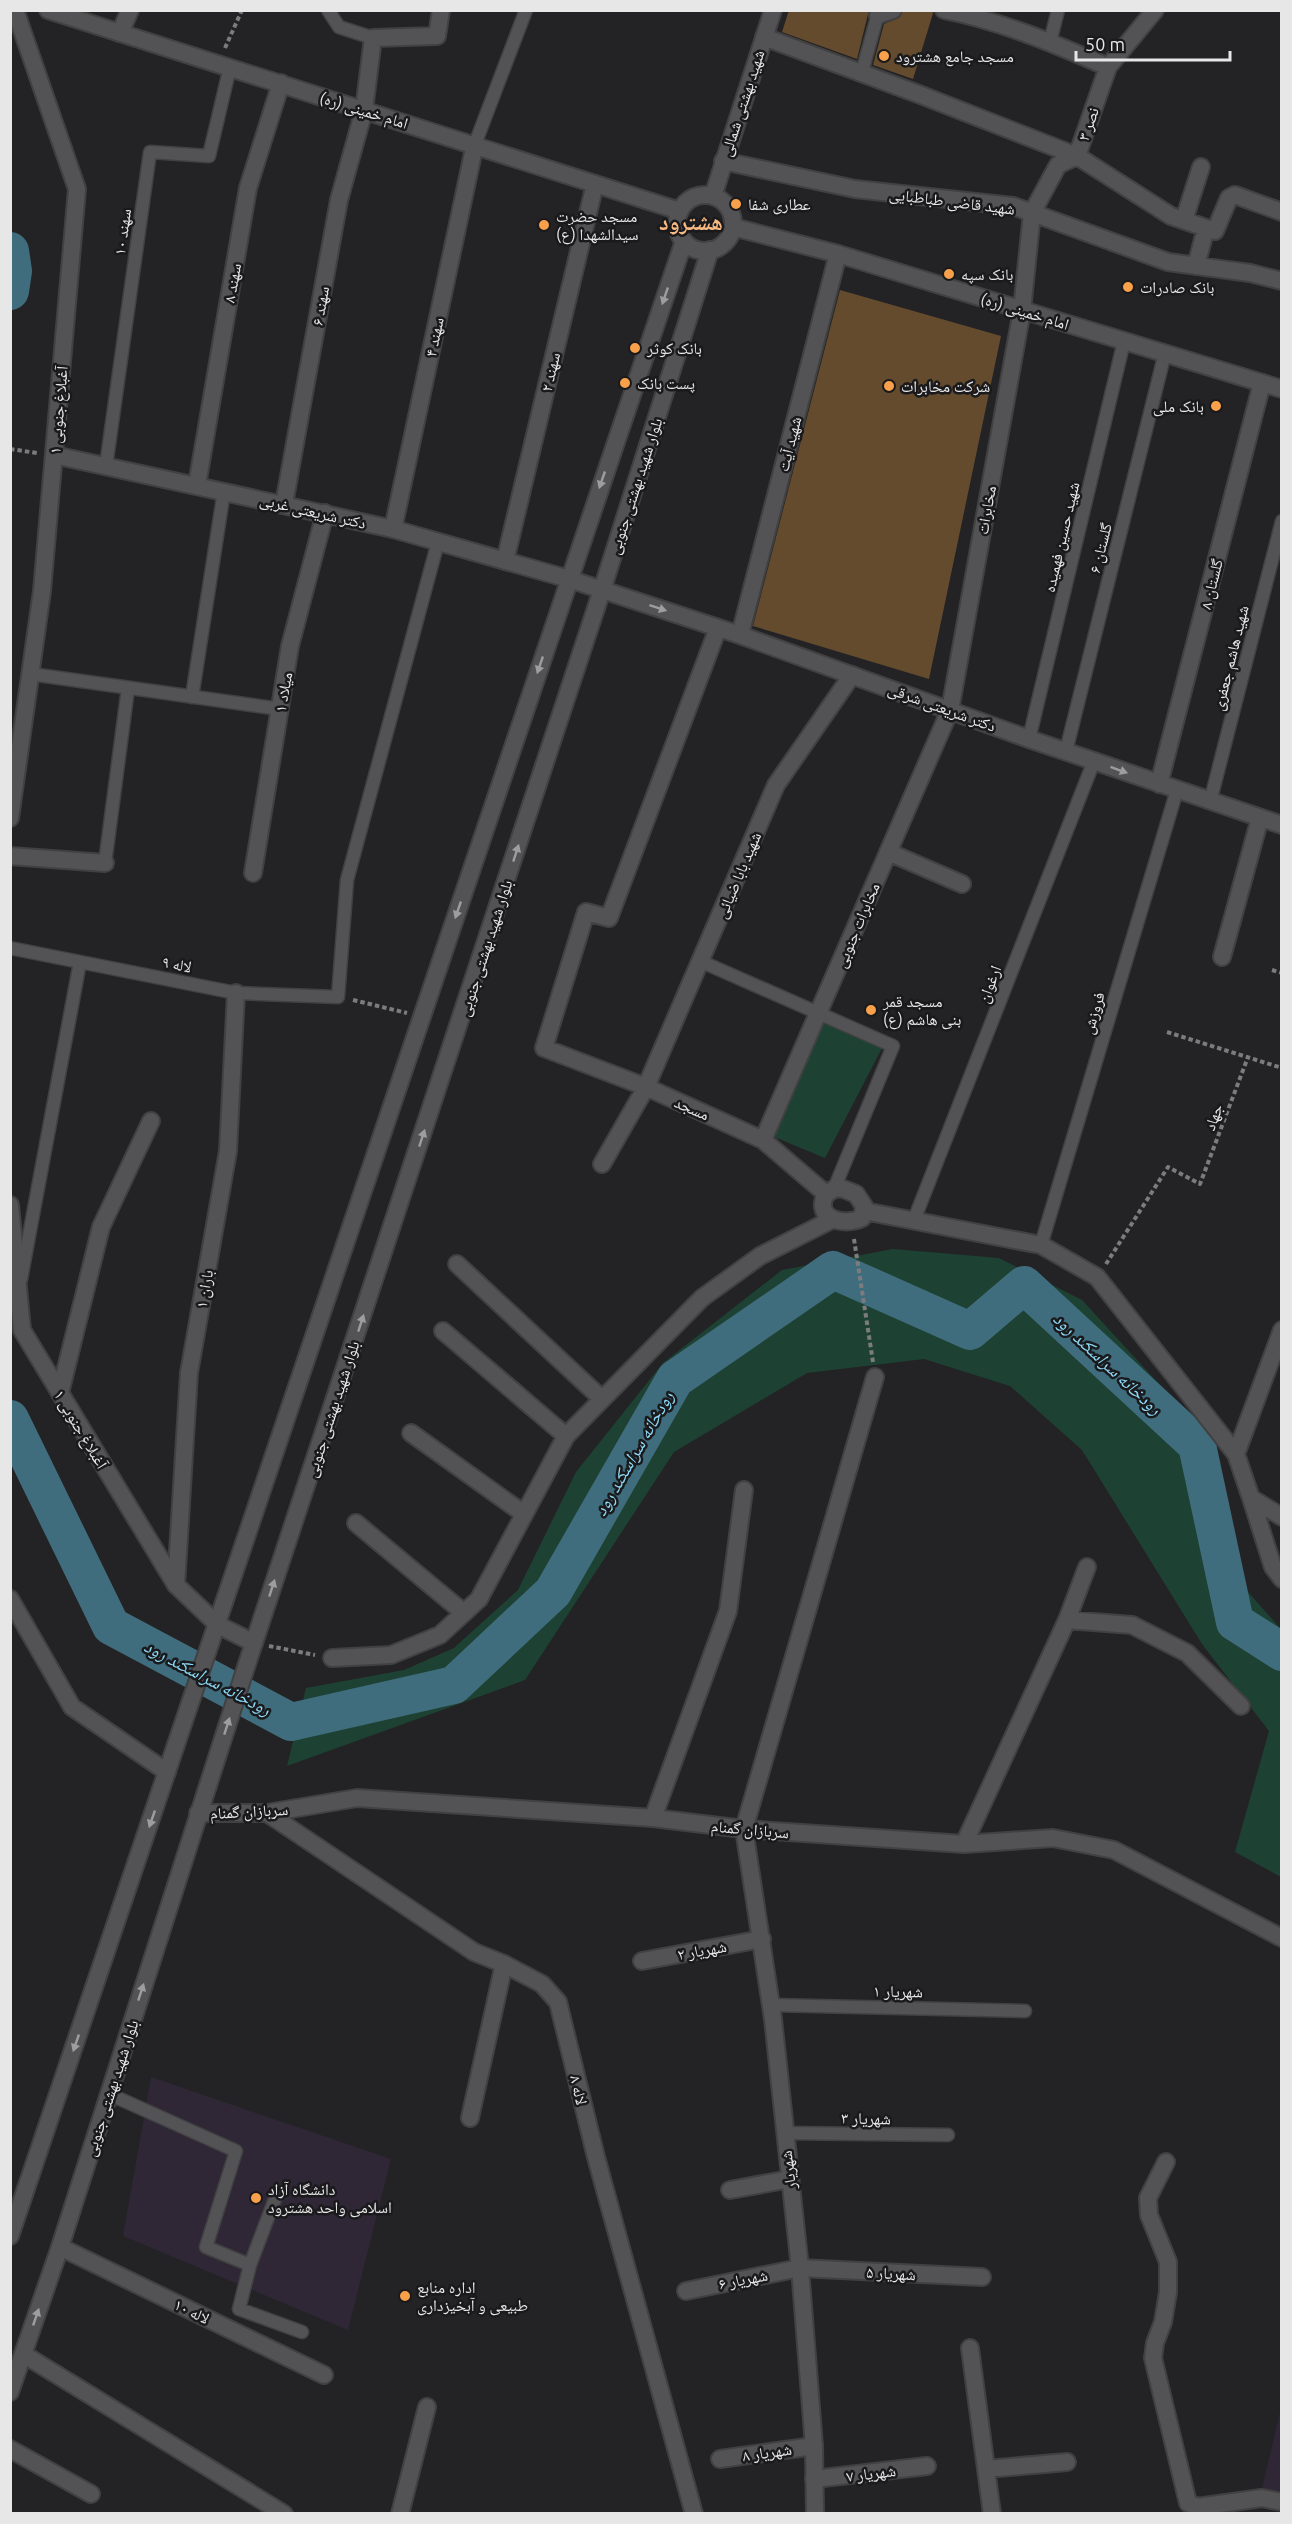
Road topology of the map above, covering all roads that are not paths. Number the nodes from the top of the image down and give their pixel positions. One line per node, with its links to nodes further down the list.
1 (15, 10): 43 (street, آغبلاغ جنوبی ۱)
2 (48, 10): 12 (street, امام خمینی (ره))
3 (130, 10): 12 (street)
4 (328, 10): 14 (lane)
5 (441, 10): 14 (street)
6 (526, 10): 21 (lane)
7 (773, 10): 13 (street, شهید بهشتی شمالی)
8 (944, 10): 15 (street)
9 (1058, 10): 15 (lane)
10 (1155, 10): 17 (street, نصر ۳)
11 (883, 12): 18 (lane)
12 (120, 33): 16 (street, امام خمینی (ره))
13 (764, 37): 18 (street); 23 (street, شهید بهشتی شمالی)
14 (373, 39): 20 (street, سهند ۶)
15 (1050, 42): 17 (street)
16 (224, 65): 19 (street, امام خمینی (ره)); 44 (lane, سهند ۱۰)
17 (1108, 67): 22 (street, نصر ۳)
18 (862, 72): 22 (street)
19 (281, 83): 20 (street, امام خمینی (ره)); 45 (street, سهند ۸)
20 (364, 110): 21 (street, امام خمینی (ره)); 47 (street, سهند ۶)
21 (475, 144): 25 (street, امام خمینی (ره)); 50 (street, سهند ۴)
22 (1077, 156): 29 (street, نصر ۳); 30 (street)
23 (723, 161): 26 (street, شهید بهشتی شمالی); 29 (street, شهید قاضی طباطبایی)
24 (1201, 167): 30 (street)
25 (595, 184): 27 (street, امام خمینی (ره)); 52 (street, سهند ۲)
26 (713, 196): 27 (street); 31 (street)
27 (680, 212): 33 (street)
28 (1281, 212): 32 (street)
29 (1032, 213): 36 (street, شهید قاضی طباطبایی); 38 (street, نصر ۳)
30 (1184, 220): 32 (street)
31 (733, 226): 34 (street); 35 (street, امام خمینی (ره))
32 (1211, 229): 36 (street)
33 (684, 240): 34 (street); 53 (street, بلوار شهید بهشتی جنوبی, one-way to 53)
34 (710, 250): 54 (street, بلوار شهید بهشتی جنوبی)
35 (838, 254): 38 (street, امام خمینی (ره)); 56 (street, شهید آیت)
36 (1196, 266): 37 (street, شهید قاضی طباطبایی)
37 (1281, 281)
38 (1022, 310): 39 (street, امام خمینی (ره)); 62 (street, مخابرات)
39 (1124, 341): 40 (street, امام خمینی (ره)); 63 (lane, شهيد حسین فهمیده)
40 (1165, 353): 41 (street, امام خمینی (ره)); 64 (lane, گلستان ۶)
41 (1262, 383): 42 (street, امام خمینی (ره)); 66 (street, گلستان ۸)
42 (1281, 389)
43 (54, 455): 44 (street, دکتر شریعتی غربی); 57 (street, آغبلاغ جنوبی ۱)
44 (106, 466): 45 (street, دکتر شریعتی غربی)
45 (197, 485): 46 (street, دکتر شریعتی غربی)
46 (224, 491): 47 (street, دکتر شریعتی غربی); 60 (lane)
47 (284, 504): 48 (street, دکتر شریعتی غربی)
48 (325, 513): 50 (street, دکتر شریعتی غربی); 61 (street, میلاد ۱)
49 (1281, 521): 68 (lane, شهيد هاشم جعفری)
50 (393, 529): 51 (street, دکتر شریعتی غربی)
51 (438, 542): 52 (street, دکتر شریعتی غربی); 81 (lane, لاله ۹)
52 (505, 561): 53 (street, دکتر شریعتی غربی)
53 (569, 579): 54 (street, دکتر شریعتی غربی); 114 (street, بلوار شهید بهشتی جنوبی, one-way to 114)
54 (602, 590): 55 (street, دکتر شریعتی شرقی, one-way to 55); 115 (street, بلوار شهید بهشتی جنوبی, one-way to 54)
55 (718, 628): 56 (street, دکتر شریعتی شرقی); 83 (street, مسجد)
56 (740, 635): 58 (street, دکتر شریعتی شرقی)
57 (31, 674): 59 (lane); 69 (street, آغبلاغ جنوبی ۱)
58 (852, 675): 62 (street, دکتر شریعتی شرقی); 79 (street, شهيد بابا ضيائی)
59 (128, 688): 60 (lane); 74 (lane)
60 (192, 697): 61 (lane)
61 (280, 709): 75 (street, میلاد ۱)
62 (950, 710): 63 (street, دکتر شریعتی شرقی); 72 (street, مخابرات جنوبی)
63 (1029, 739): 64 (street, دکتر شریعتی شرقی)
64 (1066, 751): 65 (street, دکتر شریعتی شرقی)
65 (1094, 761): 66 (street, دکتر شریعتی شرقی, one-way to 66); 91 (lane, ارغوان)
66 (1159, 784): 67 (street, دکتر شریعتی شرقی)
67 (1177, 790): 68 (street, دکتر شریعتی شرقی); 92 (lane, فروزش)
68 (1210, 802): 70 (street, دکتر شریعتی شرقی)
69 (10, 818)
70 (1260, 818): 71 (street, دکتر شریعتی شرقی); 78 (street)
71 (1281, 825)
72 (888, 852): 76 (street); 82 (street, مخابرات جنوبی)
73 (10, 856): 74 (street)
74 (105, 863)
75 (252, 873)
76 (962, 884)
77 (10, 948): 80 (lane, لاله ۹)
78 (1222, 957)
79 (700, 961): 82 (lane); 83 (street, شهيد بابا ضيائی)
80 (80, 962): 81 (lane, لاله ۹); 94 (lane)
81 (236, 993): 110 (street, باران ۱)
82 (818, 1013): 85 (street, مخابرات جنوبی); 87 (lane)
83 (646, 1087): 85 (street, مسجد); 86 (street, شهيد بابا ضيائی)
84 (151, 1120): 98 (street)
85 (763, 1140): 87 (street, مسجد)
86 (602, 1164)
87 (830, 1191): 89 (street); 90 (street)
88 (10, 1205): 94 (street, آغبلاغ جنوبی ۱)
89 (864, 1211): 90 (street); 91 (street)
90 (833, 1219): 99 (street)
91 (914, 1220): 92 (street)
92 (1041, 1245): 102 (street)
93 (457, 1264): 99 (street)
94 (20, 1288): 98 (street, آغبلاغ جنوبی ۱)
95 (1281, 1330): 102 (street)
96 (443, 1331): 101 (street)
97 (875, 1377): 122 (street)
98 (60, 1393): 110 (street, آغبلاغ جنوبی ۱)
99 (602, 1399): 101 (street)
100 (411, 1433): 105 (street)
101 (566, 1436): 105 (street)
102 (1236, 1454): 104 (street)
103 (744, 1490): 121 (street)
104 (1251, 1498): 106 (street); 109 (street)
105 (524, 1514): 112 (street)
106 (1281, 1517)
107 (356, 1523): 112 (street)
108 (1087, 1567): 113 (street)
109 (1281, 1579)
110 (176, 1585): 114 (street, آغبلاغ جنوبی ۱)
111 (10, 1599): 118 (street)
112 (464, 1613): 116 (street)
113 (1067, 1620): 117 (street); 123 (street)
114 (218, 1625): 115 (street, آغبلاغ جنوبی ۱); 118 (street, بلوار شهید بهشتی جنوبی)
115 (254, 1643): 120 (street, بلوار شهید بهشتی جنوبی, one-way to 115)
116 (332, 1658)
117 (1240, 1706)
118 (169, 1768): 138 (street, one-way to 138)
119 (267, 1813): 120 (street, سربازان گمنام); 121 (street, سربازان گمنام); 127 (street, لاله ۸)
120 (198, 1814): 130 (street, بلوار شهید بهشتی جنوبی, one-way to 120)
121 (653, 1818): 122 (street, سربازان گمنام)
122 (744, 1829): 123 (street, سربازان گمنام); 125 (street, شهریار)
123 (964, 1844): 124 (street, سربازان گمنام)
124 (1281, 1938)
125 (762, 1939): 126 (street, شهریار ۲); 128 (street, شهریار)
126 (642, 1961)
127 (504, 1964): 131 (street); 161 (street, لاله ۸)
128 (771, 2005): 129 (lane, شهریار ۱); 132 (street, شهریار)
129 (1025, 2011)
130 (109, 2094): 139 (street, بلوار شهید بهشتی جنوبی); 140 (lane)
131 (471, 2118)
132 (784, 2133): 133 (lane, شهریار ۳); 135 (street, شهریار)
133 (948, 2135)
134 (1166, 2162): 158 (street)
135 (790, 2179): 136 (street); 141 (street, شهریار)
136 (730, 2190)
137 (278, 2191): 140 (lane)
138 (10, 2236)
139 (60, 2247): 146 (street, بلوار شهید بهشتی جنوبی, one-way to 139); 147 (street, لاله ۱۰)
140 (249, 2265): 144 (lane)
141 (800, 2268): 142 (street, شهریار ۵); 143 (street, شهریار ۶); 150 (street, شهریار)
142 (982, 2277)
143 (686, 2291)
144 (302, 2332)
145 (970, 2348): 155 (street)
146 (23, 2354): 148 (street, بلوار شهید بهشتی جنوبی); 159 (street)
147 (324, 2375)
148 (10, 2392)
149 (427, 2407): 160 (street)
150 (814, 2446): 152 (street, شهریار ۸); 156 (street, شهریار)
151 (10, 2450): 157 (street)
152 (720, 2459)
153 (1067, 2462): 155 (street)
154 (927, 2466): 156 (street, شهریار ۷)
155 (986, 2469): 163 (street)
156 (814, 2480): 162 (street, شهریار)
157 (91, 2494)
158 (1281, 2502)
159 (284, 2514)
160 (400, 2514)
161 (694, 2514)
162 (815, 2514)
163 (992, 2514)

